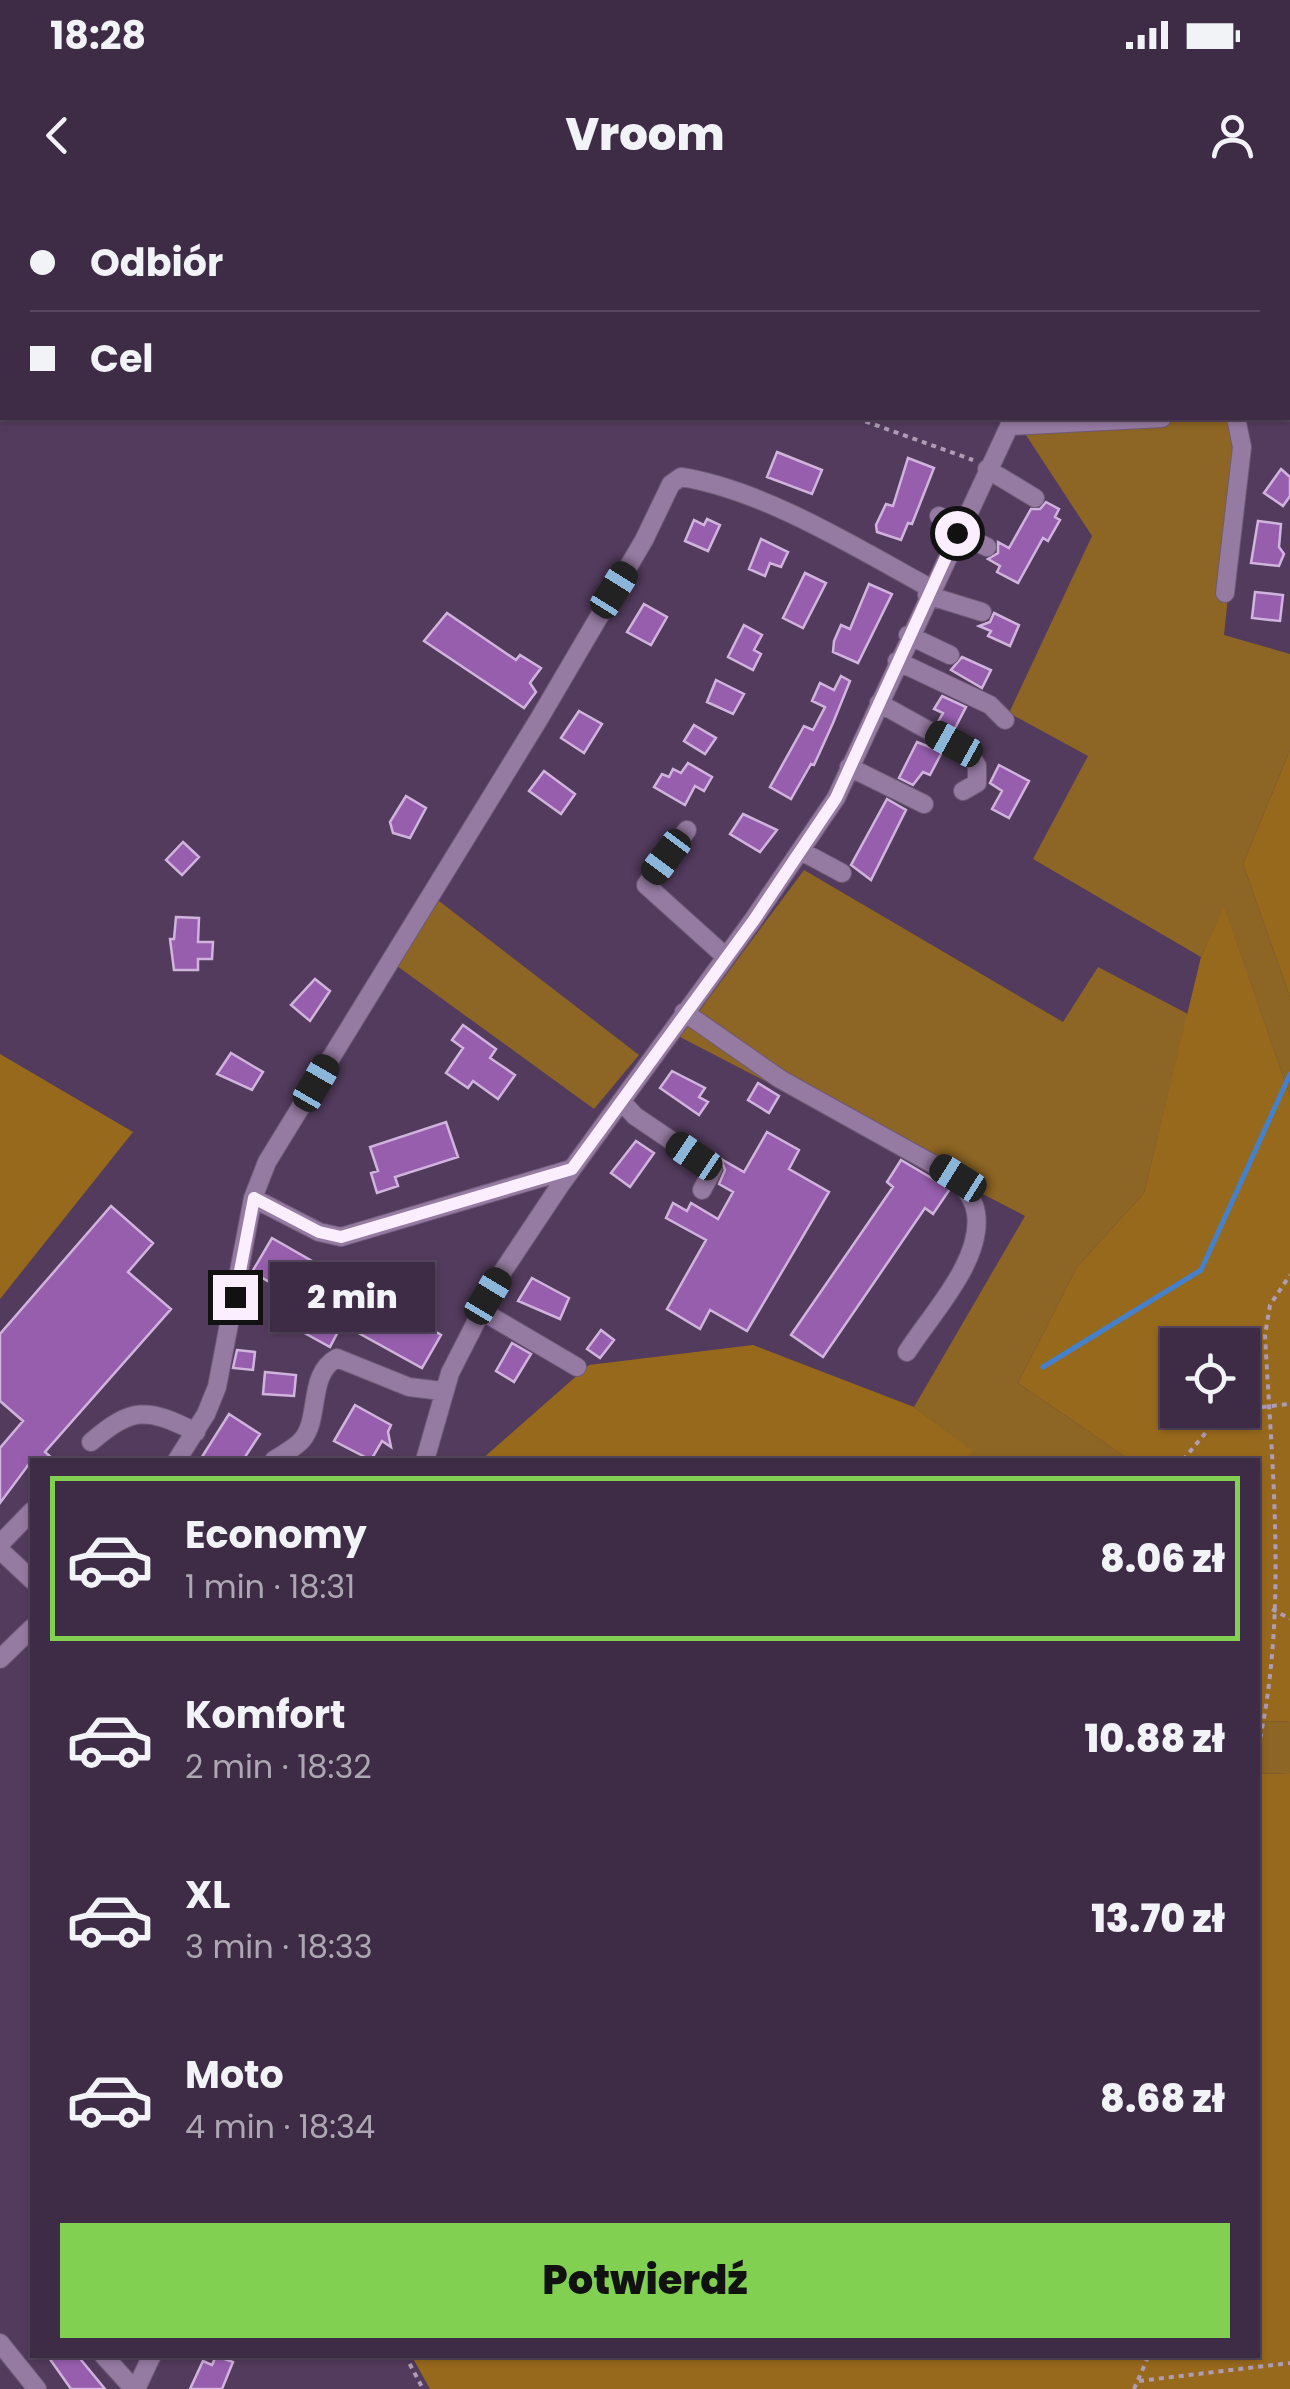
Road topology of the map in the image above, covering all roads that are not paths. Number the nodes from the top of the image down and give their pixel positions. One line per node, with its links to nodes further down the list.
1 (1086, 420): 3 (street)
2 (1236, 420): 10 (street)
3 (1011, 422): 4 (street)
4 (988, 467): 5 (street); 7 (street)
5 (1034, 498)
6 (939, 516): 7 (street)
7 (958, 530): 8 (street); 9 (street)
8 (987, 548)
9 (928, 592): 11 (street); 12 (street); 27 (street)
10 (1226, 593)
11 (982, 612)
12 (908, 636): 13 (street); 14 (street)
13 (950, 655)
14 (897, 661): 15 (street); 16 (street)
15 (878, 703): 17 (street); 18 (street)
16 (1005, 720)
17 (849, 766): 19 (street); 21 (street)
18 (963, 792)
19 (924, 804)
20 (687, 830): 23 (street)
21 (800, 851): 22 (street); 23 (street)
22 (842, 873)
23 (726, 957): 24 (street)
24 (684, 1012): 26 (street); 32 (street)
25 (285, 1094): 27 (street)
26 (622, 1101): 28 (street); 29 (street)
27 (302, 1107): 30 (street)
28 (572, 1169): 30 (street); 31 (street)
29 (702, 1190)
30 (254, 1198): 35 (street)
31 (480, 1310): 33 (street); 34 (street)
32 (906, 1352)
33 (576, 1367)
34 (442, 1392): 38 (street); 39 (street)
35 (196, 1432): 36 (street); 37 (street)
36 (91, 1442)
37 (179, 1458)
38 (277, 1458)
39 (426, 1458)
40 (30, 1512): 41 (street)
41 (0, 1547): 42 (street)
42 (30, 1578)
43 (30, 1630): 44 (street)
44 (0, 1660)
45 (0, 2343): 48 (street)
46 (106, 2358): 49 (street)
47 (150, 2358): 49 (street)
48 (37, 2389)
49 (135, 2389)

